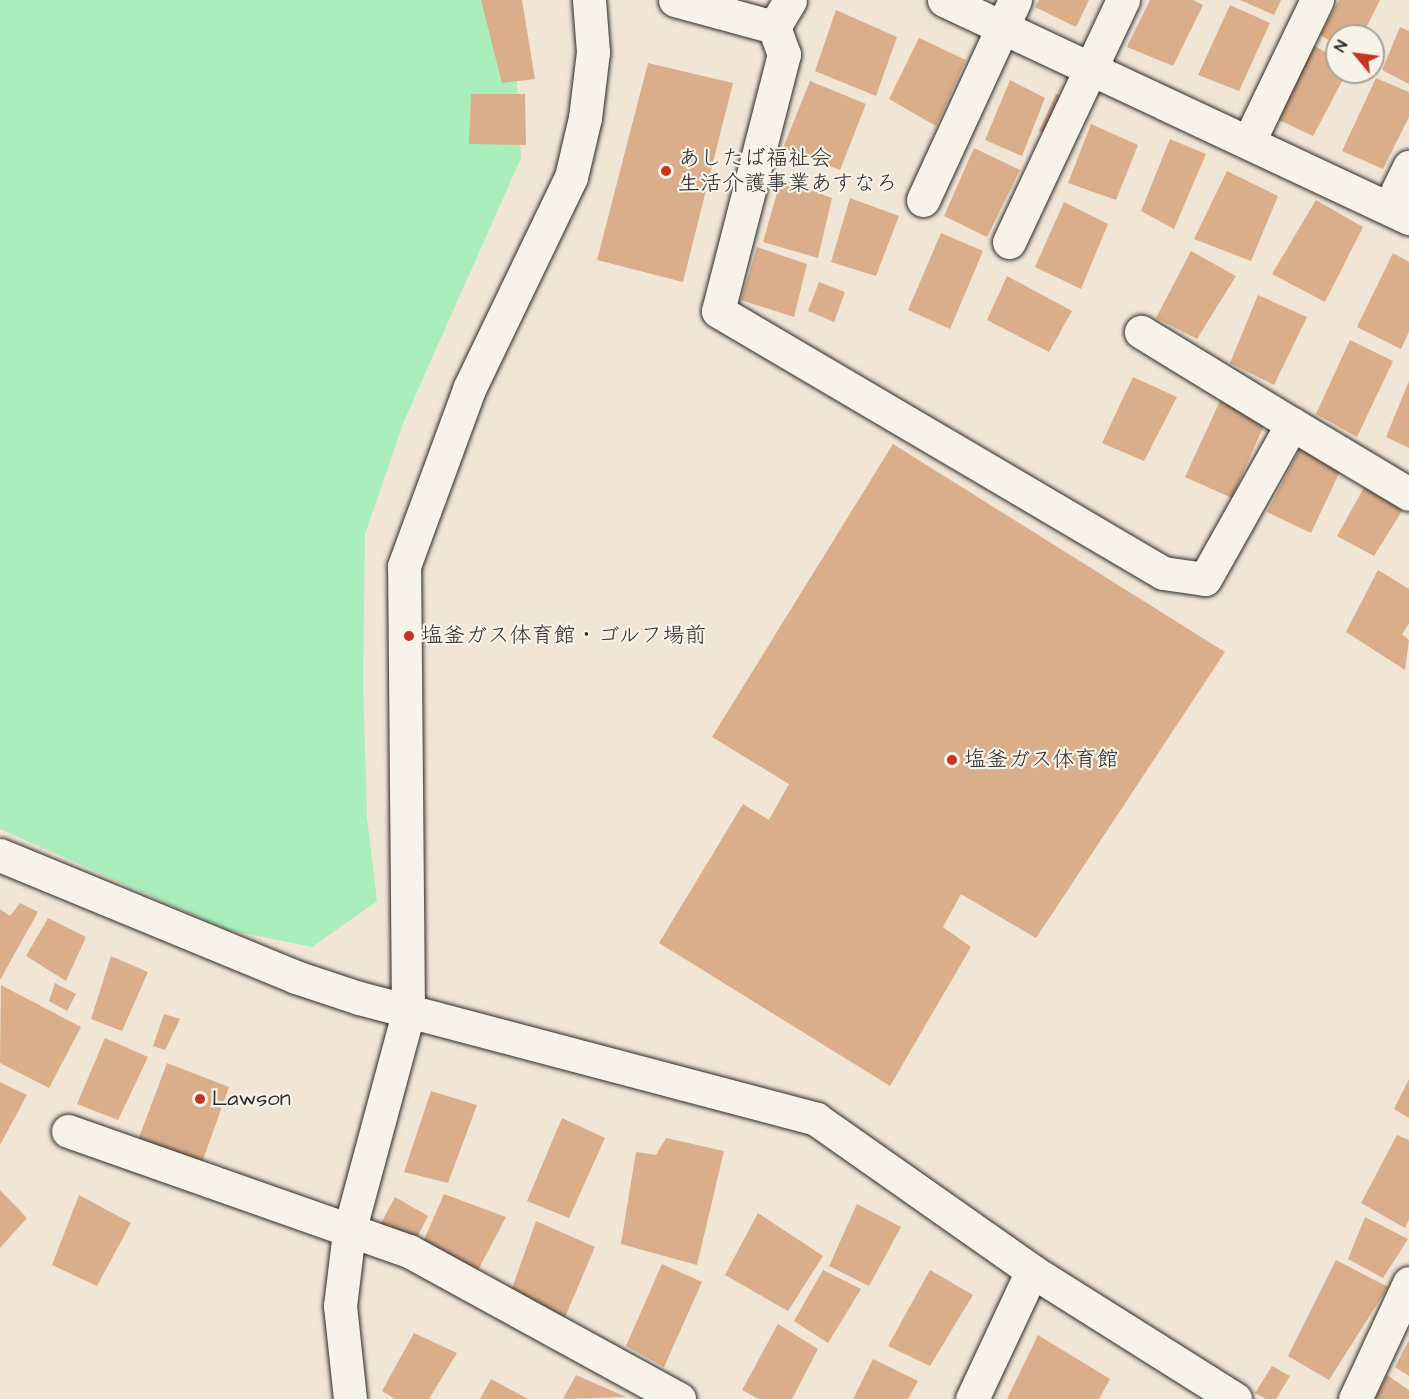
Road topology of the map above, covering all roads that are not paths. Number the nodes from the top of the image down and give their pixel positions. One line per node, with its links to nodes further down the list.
1 (589, 0): 18 (street)
2 (675, 0): 6 (street)
3 (944, 0): 7 (street)
4 (1124, 0): 8 (street)
5 (1317, 0): 9 (street)
6 (782, 13): 15 (street)
7 (1009, 13): 8 (street); 11 (street)
8 (1091, 70): 9 (street); 13 (street)
9 (1249, 141): 12 (street)
10 (1409, 167): 12 (street)
11 (922, 200)
12 (1399, 213)
13 (1009, 242)
14 (1141, 332): 15 (street)
15 (1292, 424): 16 (street)
16 (1409, 494)
17 (0, 855): 18 (street)
18 (408, 1013): 20 (street); 21 (street)
19 (68, 1131): 20 (street)
20 (350, 1232): 23 (street); 24 (street)
21 (1032, 1271): 25 (street); 26 (street)
22 (1409, 1283): 27 (street)
23 (350, 1399)
24 (679, 1399)
25 (972, 1399)
26 (1235, 1399)
27 (1355, 1399)

